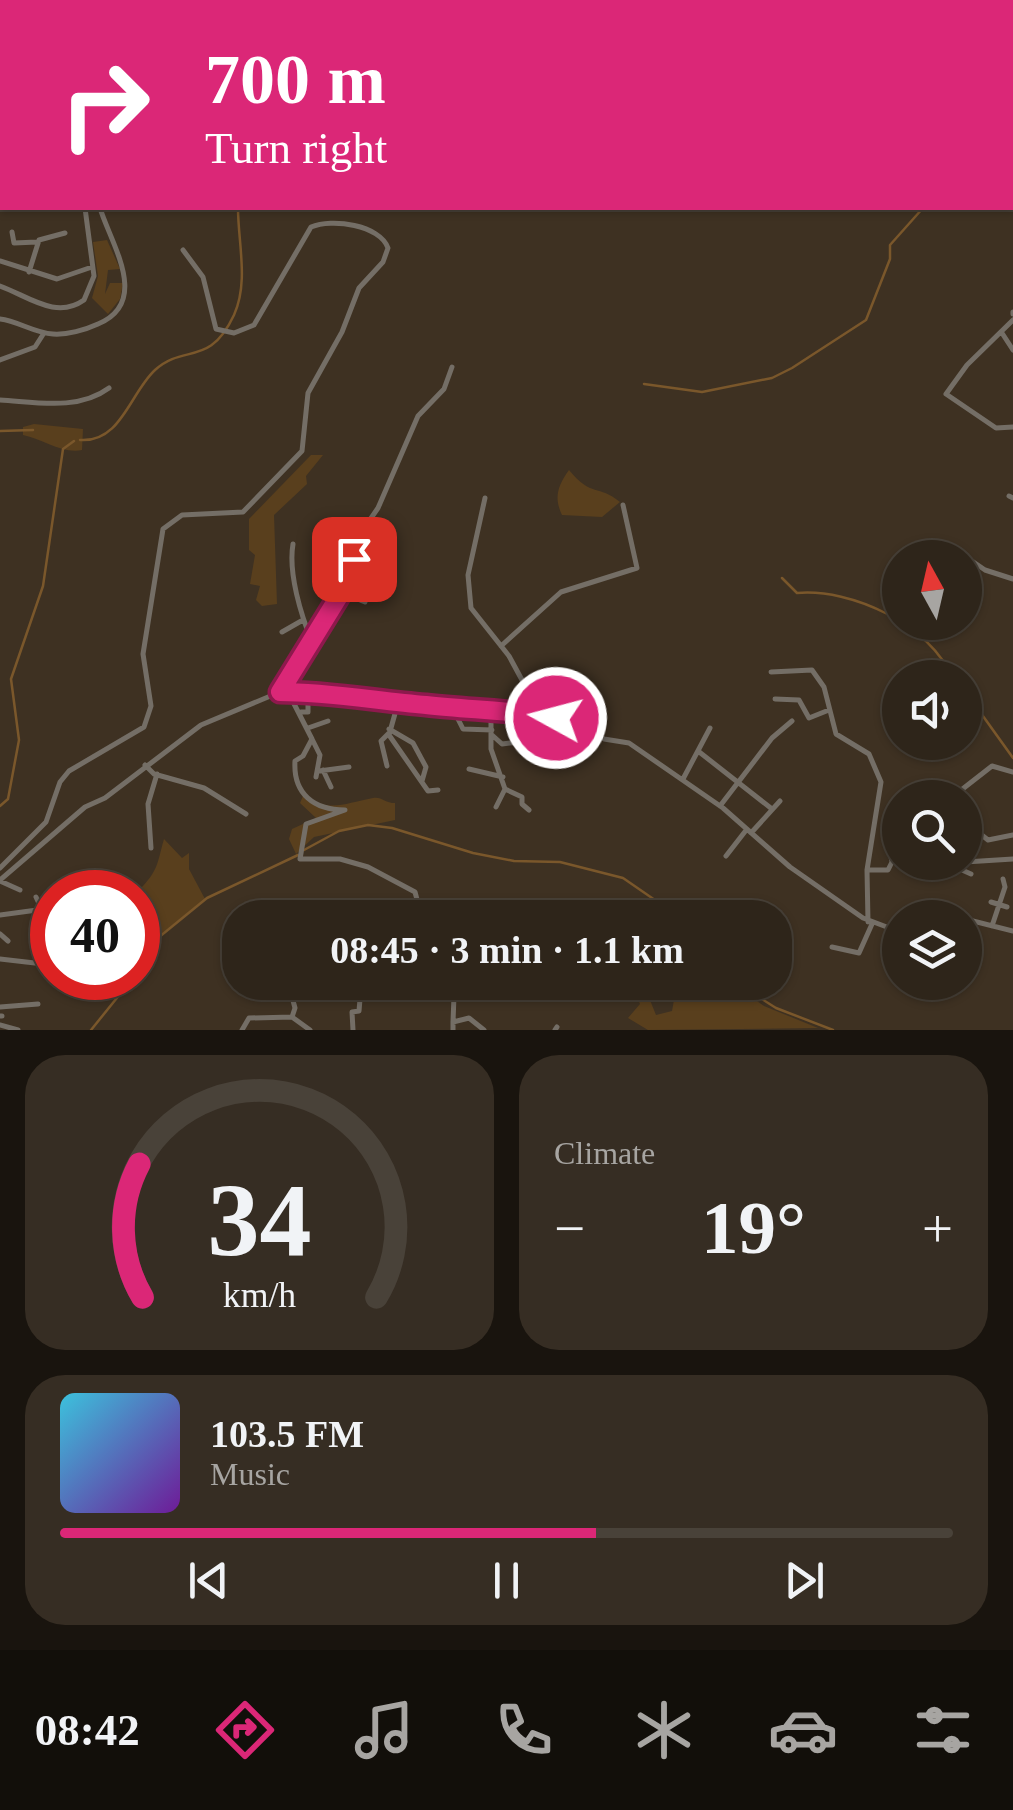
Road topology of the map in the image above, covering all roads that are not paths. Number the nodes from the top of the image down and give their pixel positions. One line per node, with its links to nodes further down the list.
1 (86, 210): 8 (street)
2 (101, 210): 13 (street)
3 (12, 232): 5 (street)
4 (65, 234): 5 (street)
5 (37, 242): 9 (street)
6 (183, 250): 80 (street)
7 (0, 261): 9 (street)
8 (92, 267): 9 (street); 10 (street)
9 (30, 272)
10 (0, 286)
11 (1013, 315): 14 (street)
12 (0, 320): 13 (street)
13 (44, 333): 16 (street)
14 (1002, 334): 15 (street); 20 (street)
15 (1013, 350)
16 (0, 360)
17 (452, 367): 27 (street)
18 (110, 388): 19 (street)
19 (0, 400)
20 (1013, 427)
21 (485, 498): 31 (street)
22 (622, 505): 31 (street)
23 (293, 544): 28 (street)
24 (982, 568): 25 (street)
25 (1013, 579)
26 (379, 582): 27 (street)
27 (340, 592): 30 (street)
28 (303, 620): 29 (street); 30 (street)
29 (282, 632)
30 (312, 642): 33 (street)
31 (501, 646): 42 (street)
32 (771, 672): 40 (street)
33 (280, 692): 34 (street); 52 (street)
34 (288, 692): 36 (street); 41 (street)
35 (775, 699): 40 (street)
36 (398, 703): 38 (street); 47 (street)
37 (308, 704): 41 (street)
38 (452, 707): 39 (street); 48 (street)
39 (491, 710): 42 (street); 48 (street)
40 (829, 710): 82 (street)
41 (302, 712): 45 (street)
42 (541, 715): 60 (street)
43 (328, 721): 45 (street)
44 (792, 721): 61 (street)
45 (308, 728): 49 (street)
46 (710, 728): 51 (street)
47 (389, 731): 53 (street); 63 (street); 63 (street)
48 (492, 733): 50 (street); 59 (street)
49 (312, 739): 57 (street); 86 (street)
50 (519, 742)
51 (698, 751): 60 (street); 61 (street)
52 (145, 765): 58 (street); 84 (street)
53 (388, 766)
54 (348, 767): 57 (street)
55 (469, 768): 59 (street)
56 (1013, 772): 62 (street)
57 (320, 773): 64 (street)
58 (157, 774): 72 (street); 76 (street)
59 (503, 777): 65 (street)
60 (683, 779): 68 (street)
61 (740, 780): 68 (street); 70 (street)
62 (974, 780)
63 (422, 782): 66 (street)
64 (331, 787)
65 (505, 789): 69 (street); 71 (street)
66 (438, 790)
67 (780, 801): 70 (street)
68 (720, 806): 73 (street)
69 (496, 808)
70 (772, 809): 73 (street)
71 (529, 810)
72 (246, 814)
73 (749, 831): 77 (street); 92 (street)
74 (1013, 834): 75 (street)
75 (982, 835)
76 (151, 848)
77 (726, 856)
78 (1013, 859): 79 (street)
79 (982, 861)
80 (0, 868)
81 (882, 868): 82 (street)
82 (867, 870): 92 (street)
83 (1003, 879): 89 (street)
84 (0, 880): 85 (street)
85 (20, 890)
86 (416, 900)
87 (991, 902): 89 (street)
88 (1007, 907): 89 (street)
89 (998, 908): 94 (street)
90 (30, 911): 91 (street)
91 (0, 916)
92 (870, 923): 95 (street); 99 (street)
93 (982, 924): 94 (street)
94 (992, 926): 96 (street)
95 (882, 927)
96 (1013, 931)
97 (0, 934): 98 (street)
98 (8, 942)
99 (832, 946)
100 (0, 958): 101 (street)
101 (30, 962)
102 (293, 1000): 107 (street)
103 (360, 1000): 113 (street)
104 (454, 1000): 109 (street)
105 (38, 1004): 106 (street)
106 (0, 1007)
107 (292, 1017): 111 (street); 112 (street)
108 (0, 1025): 110 (street)
109 (453, 1026): 114 (street)
110 (18, 1030)
111 (242, 1030)
112 (310, 1030)
113 (352, 1030)
114 (484, 1030)

